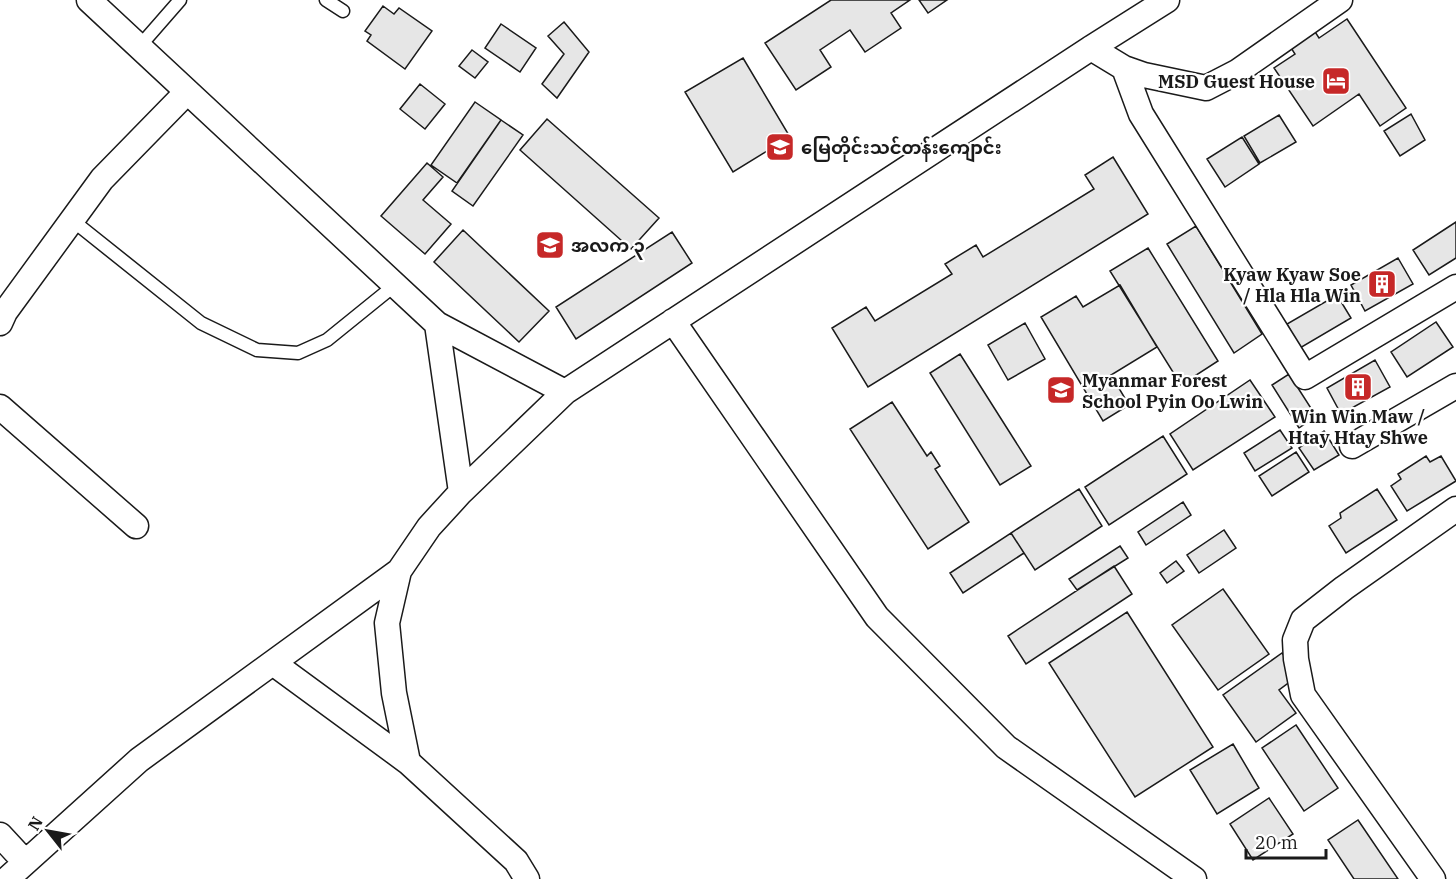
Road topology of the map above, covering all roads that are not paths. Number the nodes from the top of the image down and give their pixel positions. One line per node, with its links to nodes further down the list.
1 (89, 0): 7 (street)
2 (180, 0): 7 (lane)
3 (326, 0): 6 (lane)
4 (1167, 0): 8 (street)
5 (1340, 0): 9 (street)
6 (343, 11)
7 (139, 47): 10 (street)
8 (1091, 48): 9 (street); 14 (street)
9 (1124, 68): 13 (street)
10 (188, 92): 11 (street); 12 (street)
11 (72, 220): 12 (lane); 15 (street)
12 (395, 285): 16 (street)
13 (1456, 287)
14 (672, 321): 18 (street); 31 (street)
15 (0, 323)
16 (437, 324): 18 (street); 21 (street)
17 (1456, 386): 20 (street)
18 (565, 392): 21 (street)
19 (0, 407): 23 (street)
20 (1352, 446)
21 (461, 492): 24 (street)
22 (1456, 509): 32 (street)
23 (136, 526)
24 (399, 571): 25 (street); 26 (street)
25 (273, 663): 26 (street); 28 (street)
26 (408, 762): 30 (street)
27 (0, 835): 28 (street)
28 (25, 862): 29 (street)
29 (7, 879)
30 (527, 879)
31 (1194, 879)
32 (1433, 879)

